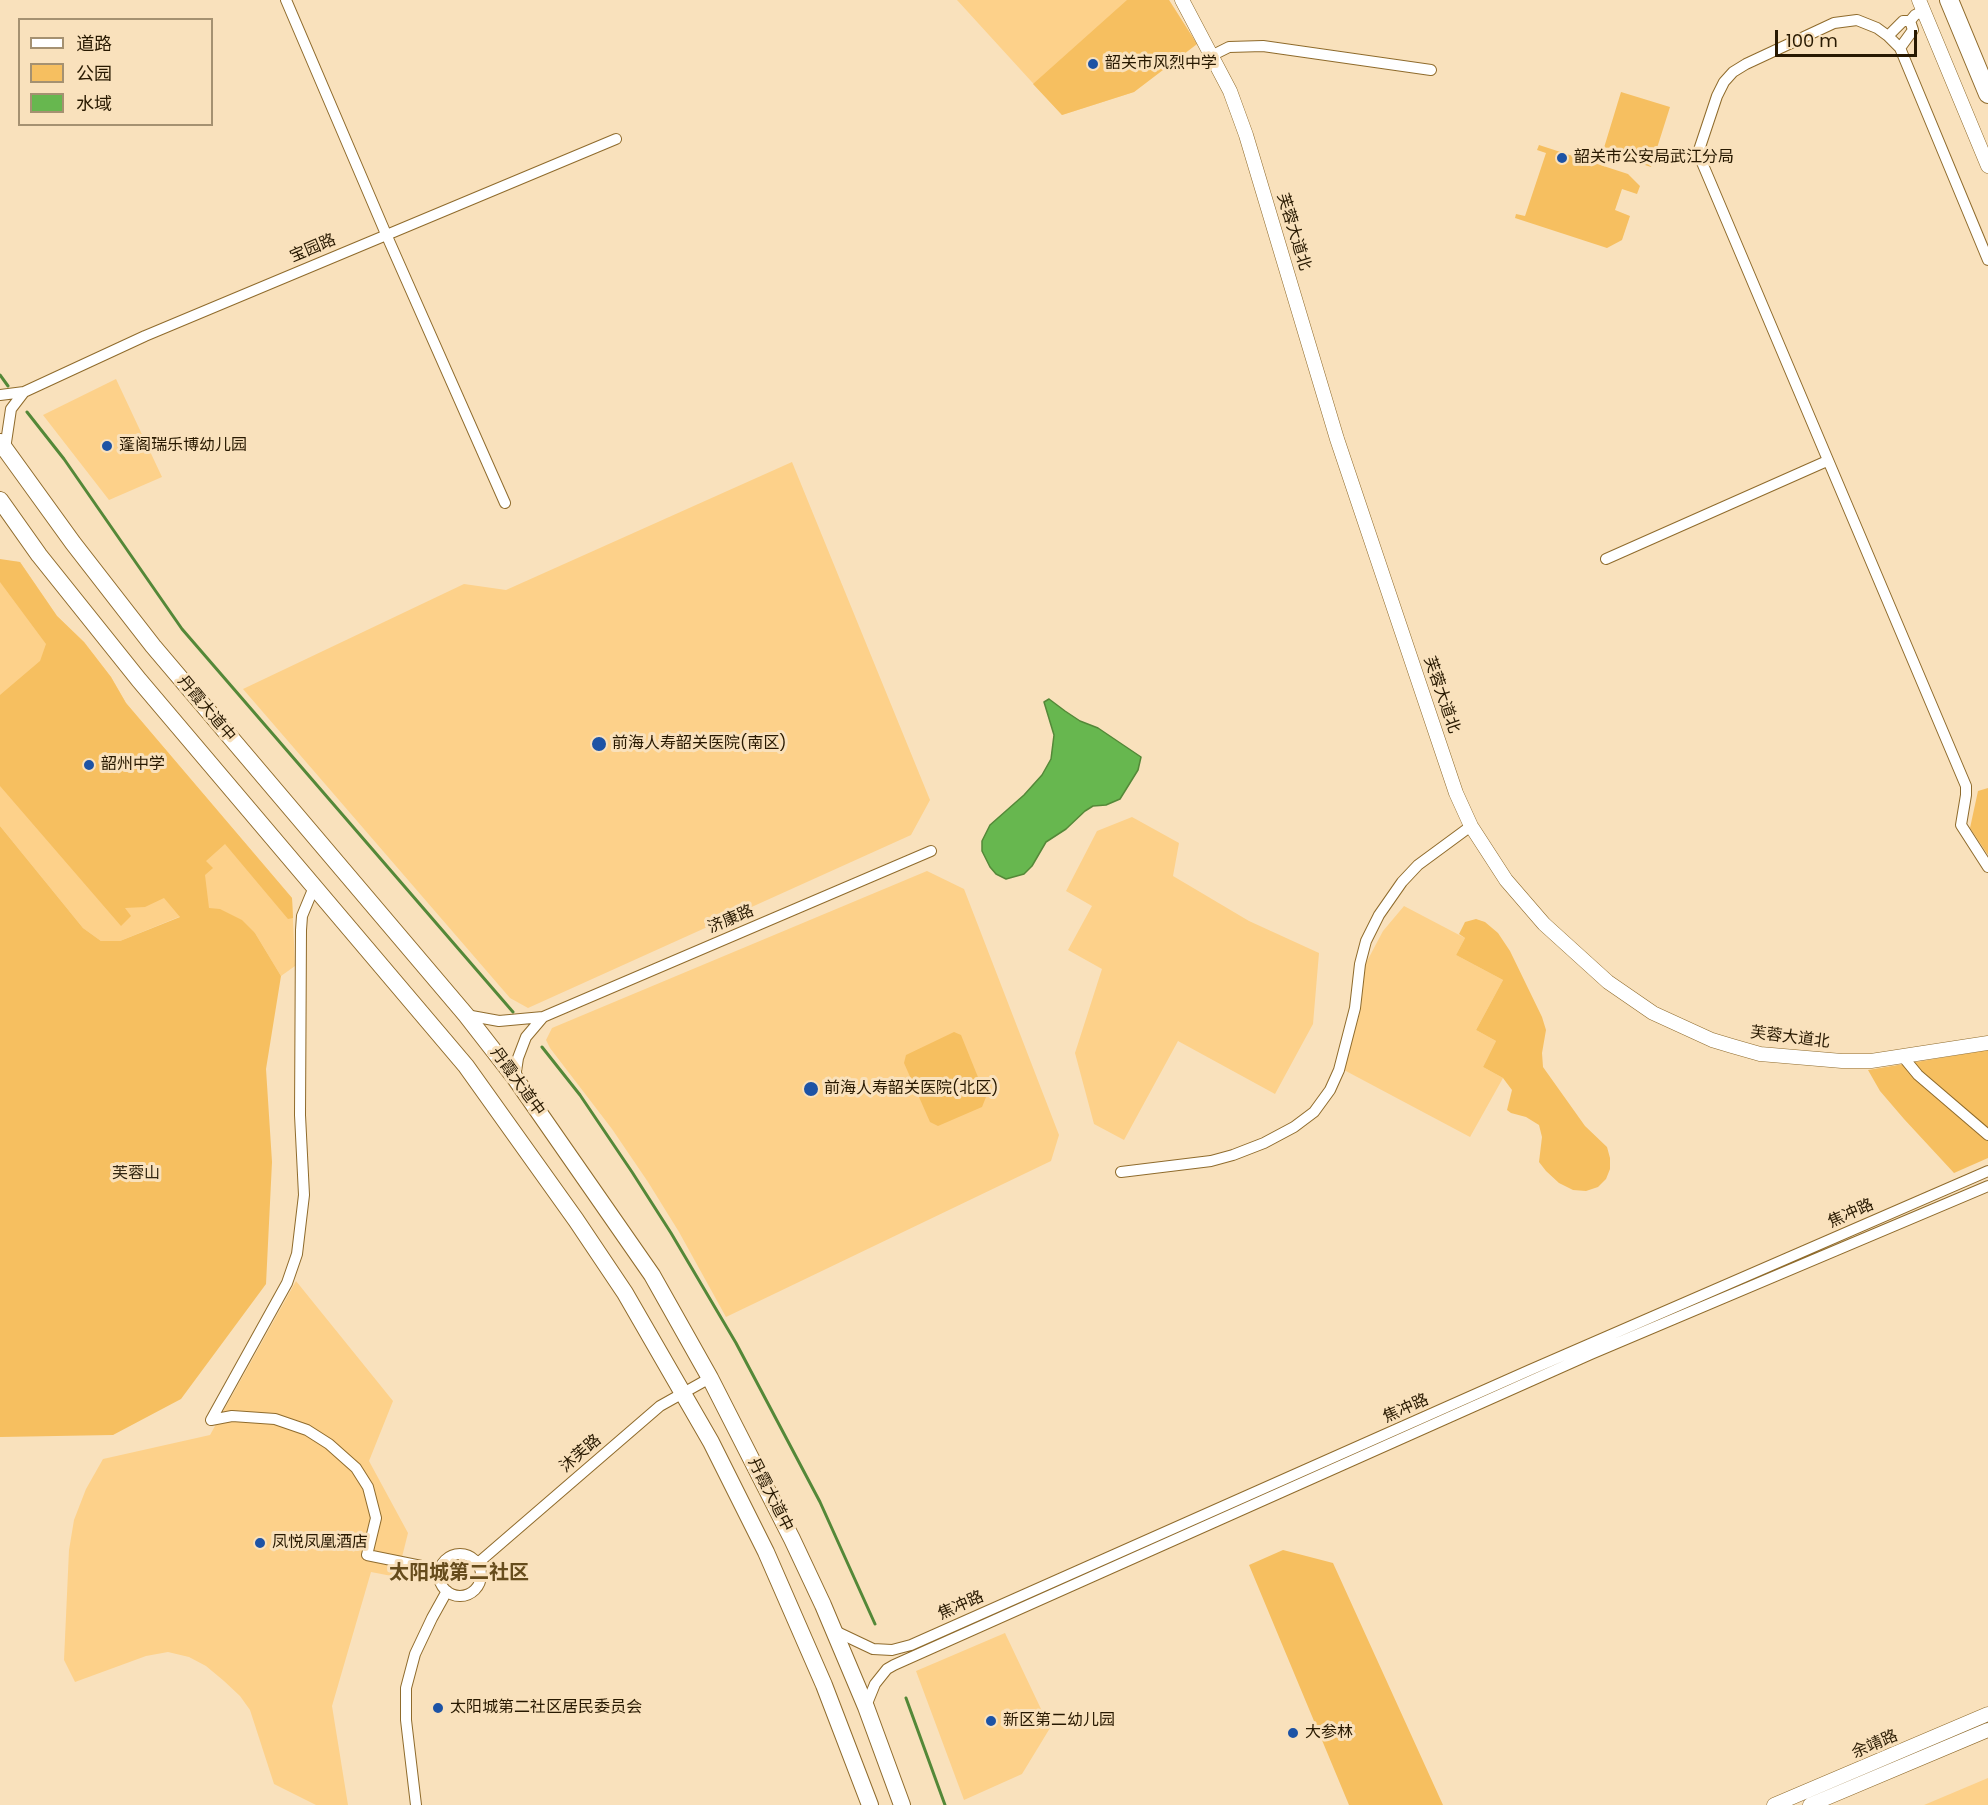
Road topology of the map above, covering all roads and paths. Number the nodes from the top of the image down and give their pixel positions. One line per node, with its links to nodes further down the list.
1 (286, 0): 13 (street)
2 (1182, 0): 8 (main road, 芙蓉大道北)
3 (1949, 0): 10 (highway)
4 (1921, 6): 5 (street); 12 (main road)
5 (1910, 21): 6 (street); 7 (street)
6 (1888, 36): 7 (street); 18 (street)
7 (1900, 48): 14 (street)
8 (1213, 55): 9 (street); 22 (main road, 芙蓉大道北)
9 (1431, 70)
10 (1988, 94)
11 (616, 139): 13 (street, 宝园路)
12 (1988, 166)
13 (386, 234): 15 (street, 宝园路); 20 (street)
14 (1988, 260)
15 (24, 392): 16 (street, 宝园路); 17 (street)
16 (0, 395)
17 (2, 446): 26 (main road, 丹霞大道中)
18 (1827, 461): 21 (street); 24 (street)
19 (0, 500): 25 (main road, 丹霞大道中)
20 (505, 503)
21 (1606, 559)
22 (1471, 826): 29 (main road, 芙蓉大道北); 33 (street)
23 (931, 851): 27 (street, 济康路)
24 (1988, 867)
25 (314, 887): 36 (main road, 丹霞大道中); 38 (street)
26 (466, 1015): 27 (street, 济康路); 30 (main road, 丹霞大道中)
27 (543, 1017): 30 (street, 济康路)
28 (1988, 1043): 29 (main road, 芙蓉大道北)
29 (1904, 1058): 31 (street)
30 (515, 1077): 35 (main road, 丹霞大道中)
31 (1988, 1136)
32 (1988, 1171): 40 (street, 焦冲路)
33 (1121, 1172)
34 (1988, 1186): 41 (street, 焦冲路)
35 (710, 1378): 36 (street, 沐芙路); 40 (main road, 丹霞大道中)
36 (683, 1392): 37 (street, 沐芙路); 45 (main road, 丹霞大道中)
37 (478, 1563): 38 (street); 39 (street)
38 (441, 1569): 39 (street)
39 (447, 1591): 44 (street)
40 (835, 1632): 41 (main road, 丹霞大道中)
41 (866, 1707): 46 (main road, 丹霞大道中)
42 (1988, 1714): 47 (main road, 余靖路)
43 (1988, 1730): 48 (main road, 余靖路)
44 (416, 1805)
45 (870, 1805)
46 (902, 1805)
47 (1774, 1805)
48 (1810, 1805)

